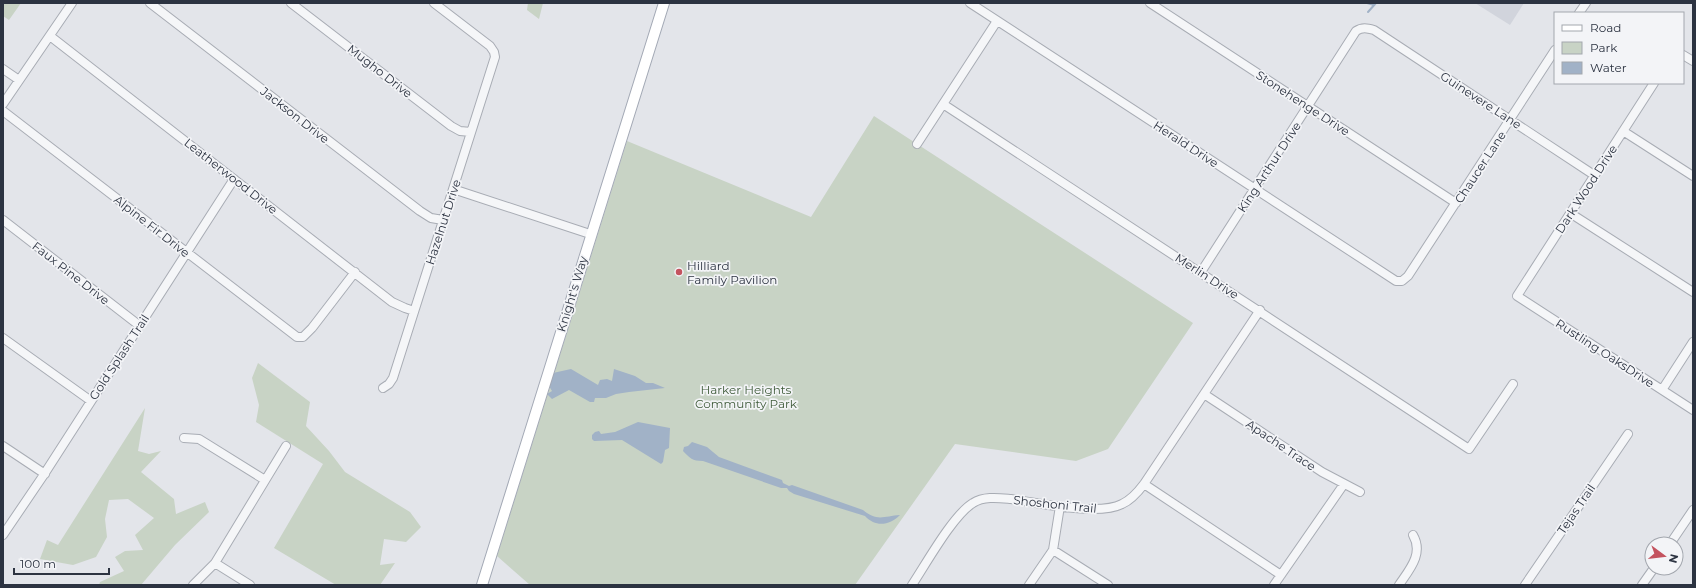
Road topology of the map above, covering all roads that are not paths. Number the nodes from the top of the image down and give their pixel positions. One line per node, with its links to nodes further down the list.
1 (72, 3): 12 (street)
2 (150, 3): 35 (street, Jackson Drive)
3 (292, 3): 25 (street, Mugho Drive)
4 (434, 3): 25 (street, Hazelnut Drive)
5 (664, 3): 36 (main road, Knight's Way)
6 (970, 3): 10 (street, Herald Drive)
7 (1150, 3): 21 (street, Stonehenge Drive)
8 (1586, 3): 9 (street)
9 (1580, 12)
10 (997, 21): 20 (street); 30 (street, Herald Drive)
11 (1367, 28): 21 (street, King Arthur Drive); 23 (street, Guinevere Lane)
12 (50, 36): 17 (street); 29 (street, Leatherwood Drive)
13 (1554, 52): 23 (street, Chaucer Lane)
14 (1684, 55): 15 (street)
15 (1693, 61)
16 (3, 69): 17 (street)
17 (19, 80): 19 (street)
18 (1653, 84): 24 (street, Dark Wood Drive)
19 (3, 104)
20 (943, 104): 26 (street); 39 (street, Merlin Drive)
21 (1308, 106): 30 (street, King Arthur Drive); 32 (street, Stonehenge Drive)
22 (3, 111): 37 (street, Alpine Fir Drive)
23 (1510, 119): 27 (street, Guinevere Lane); 32 (street, Chaucer Lane)
24 (1624, 130): 27 (street, Dark Wood Drive); 28 (street)
25 (471, 132): 31 (street, Hazelnut Drive)
26 (917, 144)
27 (1594, 175): 33 (street, Dark Wood Drive)
28 (1693, 176)
29 (234, 179): 37 (street, Gold Splash Trail); 38 (street, Leatherwood Drive)
30 (1255, 188): 39 (street, King Arthur Drive); 40 (street, Herald Drive)
31 (453, 189): 35 (street, Hazelnut Drive); 36 (street)
32 (1456, 203): 40 (street, Chaucer Lane)
33 (1570, 213): 41 (street); 42 (street, Dark Wood Drive)
34 (3, 220): 45 (street, Faux Pine Drive)
35 (443, 220): 43 (street, Hazelnut Drive)
36 (590, 234): 74 (main road, Knight's Way)
37 (186, 252): 38 (street, Alpine Fir Drive); 45 (street, Gold Splash Trail)
38 (354, 272): 43 (street, Leatherwood Drive)
39 (1201, 272): 44 (street, Merlin Drive)
40 (1402, 281)
41 (1693, 292)
42 (1517, 296): 50 (street, Rustling OaksDrive)
43 (414, 310): 49 (street, Hazelnut Drive)
44 (1260, 310): 48 (street, Merlin Drive); 51 (street, Shoshoni Trail)
45 (140, 326): 52 (street, Gold Splash Trail)
46 (3, 338): 52 (street)
47 (1693, 342): 50 (street)
48 (1513, 384)
49 (383, 388)
50 (1662, 390): 53 (street, Rustling OaksDrive)
51 (1204, 394): 60 (street, Shoshoni Trail); 61 (street, Apache Trace)
52 (91, 401): 58 (street, Gold Splash Trail)
53 (1693, 410)
54 (1628, 434): 80 (street, Tejas Trail)
55 (184, 438): 59 (street)
56 (3, 446): 58 (street)
57 (286, 446): 59 (street)
58 (44, 474): 65 (street, Gold Splash Trail)
59 (265, 480): 69 (street)
60 (1144, 484): 63 (street, Shoshoni Trail); 70 (street)
61 (1344, 484): 62 (street, Apache Trace); 70 (street)
62 (1360, 492)
63 (1060, 506): 68 (street); 75 (street, Shoshoni Trail)
64 (1693, 510): 67 (street)
65 (3, 535)
66 (1413, 535): 79 (street)
67 (1675, 536)
68 (1053, 550): 76 (street); 77 (street)
69 (215, 563): 72 (street); 73 (street)
70 (1281, 575): 78 (street)
71 (1648, 576): 81 (street)
72 (193, 585)
73 (250, 585)
74 (482, 585)
75 (912, 585)
76 (1029, 585)
77 (1108, 585)
78 (1274, 585)
79 (1399, 585)
80 (1525, 585)
81 (1642, 585)

